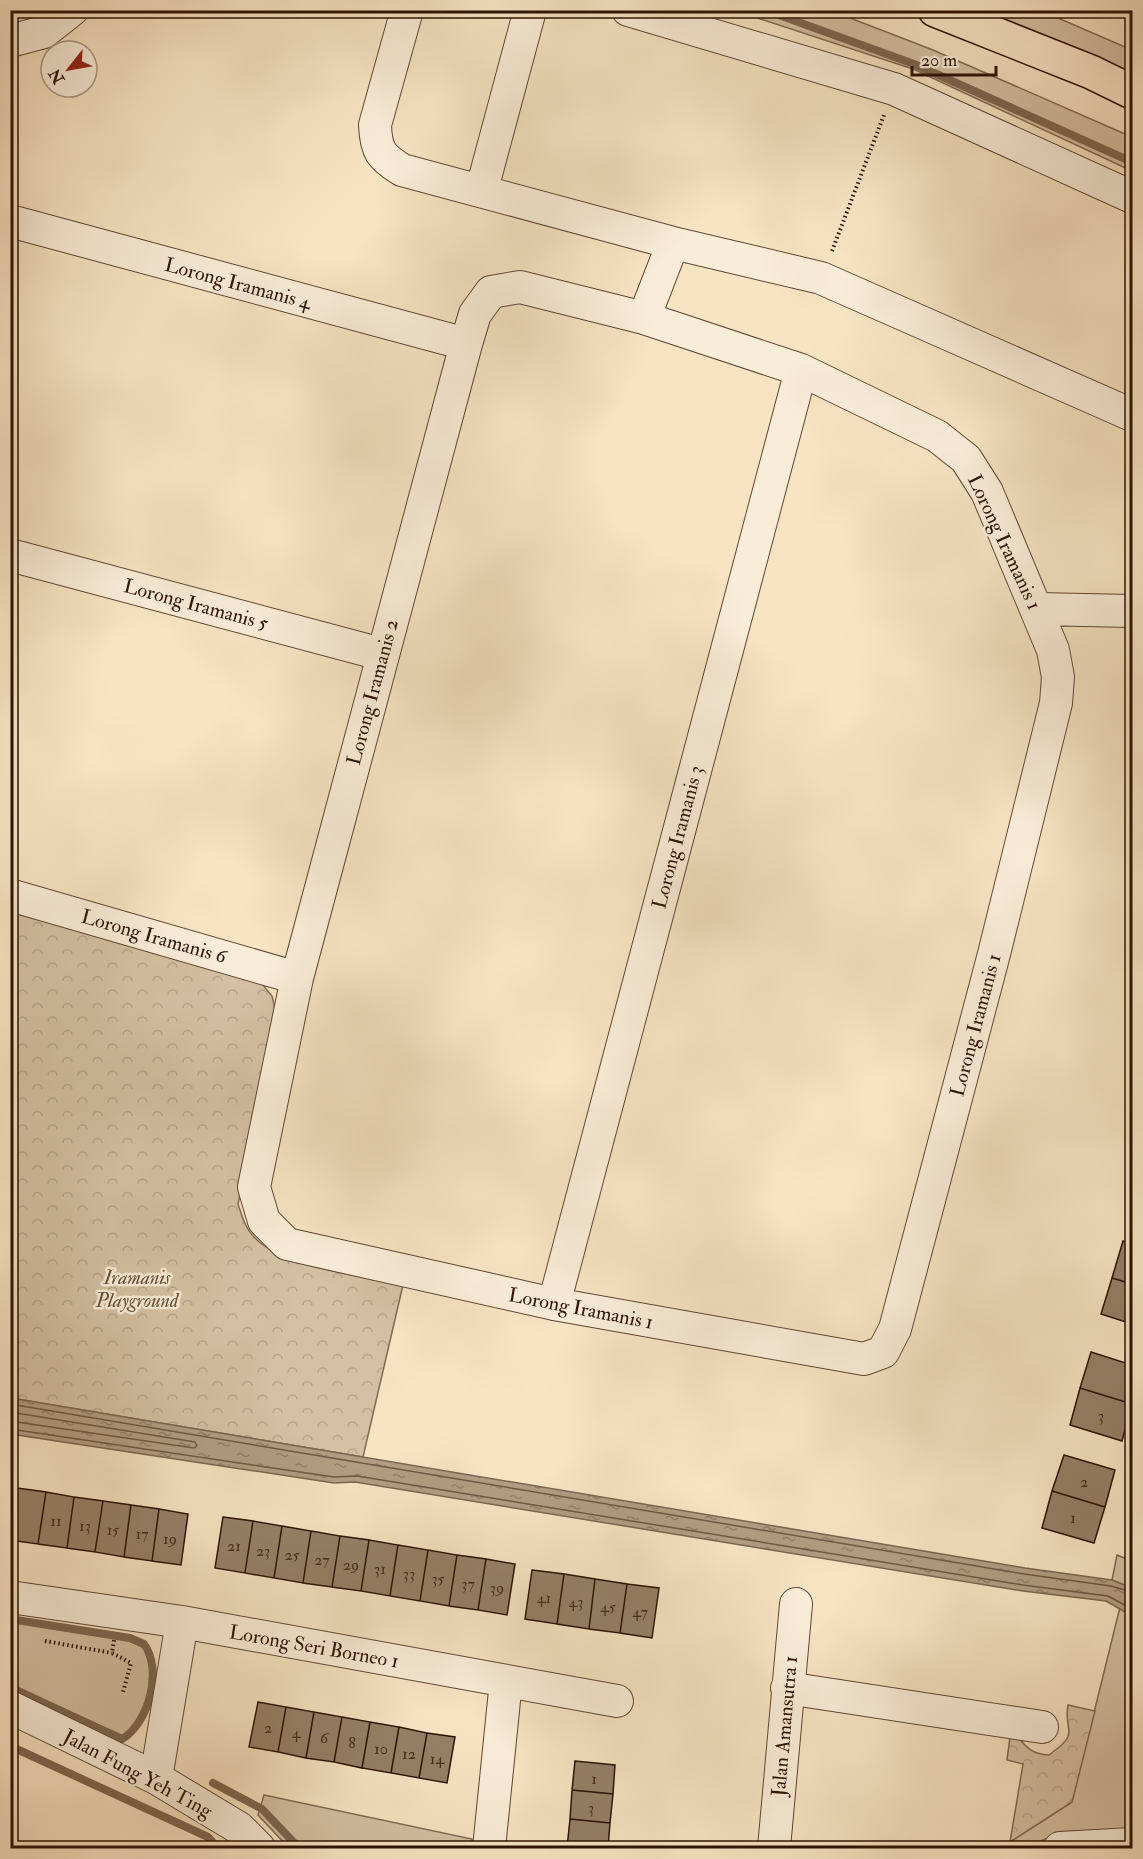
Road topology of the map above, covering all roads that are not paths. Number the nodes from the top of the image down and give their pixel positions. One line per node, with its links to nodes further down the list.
1 (35, 10): 7 (street)
2 (72, 10): 8 (street)
3 (407, 10): 10 (street)
4 (530, 10): 10 (street)
5 (628, 10): 11 (street)
6 (935, 10): 9 (highway)
7 (10, 24)
8 (10, 41)
9 (1132, 92)
10 (482, 189): 13 (street)
11 (1132, 197)
12 (10, 221): 15 (street, Lorong Iramanis 4)
13 (673, 243): 14 (street); 17 (street)
14 (644, 318): 15 (street, Lorong Iramanis 2); 16 (street, Lorong Iramanis 1)
15 (466, 344): 21 (street, Lorong Iramanis 2)
16 (801, 370): 19 (street, Lorong Iramanis 1); 25 (street, Lorong Iramanis 3)
17 (1132, 415)
18 (10, 555): 21 (street, Lorong Iramanis 5)
19 (1037, 609): 20 (street); 25 (street, Lorong Iramanis 1)
20 (1132, 611)
21 (381, 654): 23 (street, Lorong Iramanis 2)
22 (10, 895): 23 (street, Lorong Iramanis 6)
23 (297, 978): 24 (street, Lorong Iramanis 2)
24 (286, 1244): 25 (street, Lorong Iramanis 1)
25 (554, 1304)
26 (10, 1597): 28 (street, Lorong Seri Borneo 1)
27 (796, 1604): 30 (street, Jalan Amansutra 1)
28 (183, 1622): 29 (street, Lorong Seri Borneo 1); 34 (street)
29 (506, 1681): 31 (street, Lorong Seri Borneo 1); 37 (street)
30 (787, 1688): 33 (street); 38 (street, Jalan Amansutra 1)
31 (616, 1701)
32 (10, 1707): 34 (street, Jalan Fung Yeh Ting)
33 (1042, 1726)
34 (156, 1778): 36 (street, Jalan Fung Yeh Ting)
35 (1132, 1844): 39 (street)
36 (259, 1848)
37 (489, 1848)
38 (774, 1848)
39 (1060, 1848)

